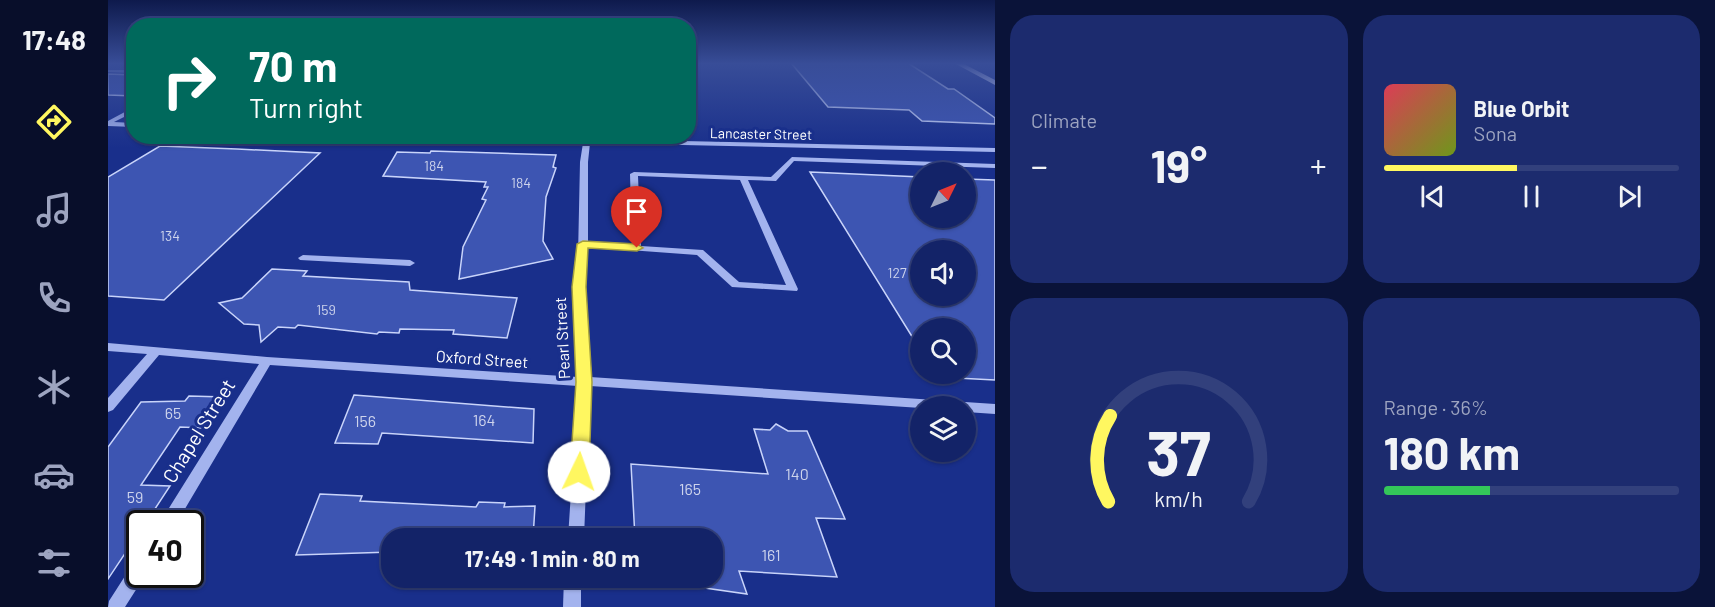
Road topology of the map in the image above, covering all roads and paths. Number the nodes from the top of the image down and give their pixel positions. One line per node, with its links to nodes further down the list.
1 (126, 114): 2 (street)
2 (108, 124): 3 (street)
3 (126, 125)
4 (696, 142): 6 (street, Lancaster Street)
5 (586, 144): 9 (street, Pearl Street)
6 (995, 150)
7 (995, 166): 8 (street)
8 (743, 178): 10 (street); 10 (street)
9 (583, 244): 10 (street); 16 (street, Pearl Street)
10 (637, 248)
11 (303, 258): 12 (street)
12 (410, 262)
13 (108, 347): 14 (street, Oxford Street)
14 (156, 351): 15 (street, Oxford Street); 18 (street)
15 (267, 361): 16 (street, Oxford Street); 21 (street, Chapel Street)
16 (584, 382): 17 (street, Oxford Street); 22 (street, Pearl Street)
17 (910, 403)
18 (108, 406)
19 (976, 408): 20 (street)
20 (995, 409)
21 (176, 510)
22 (577, 528)
23 (127, 588): 25 (street)
24 (573, 588): 26 (street)
25 (115, 607)
26 (572, 607)

